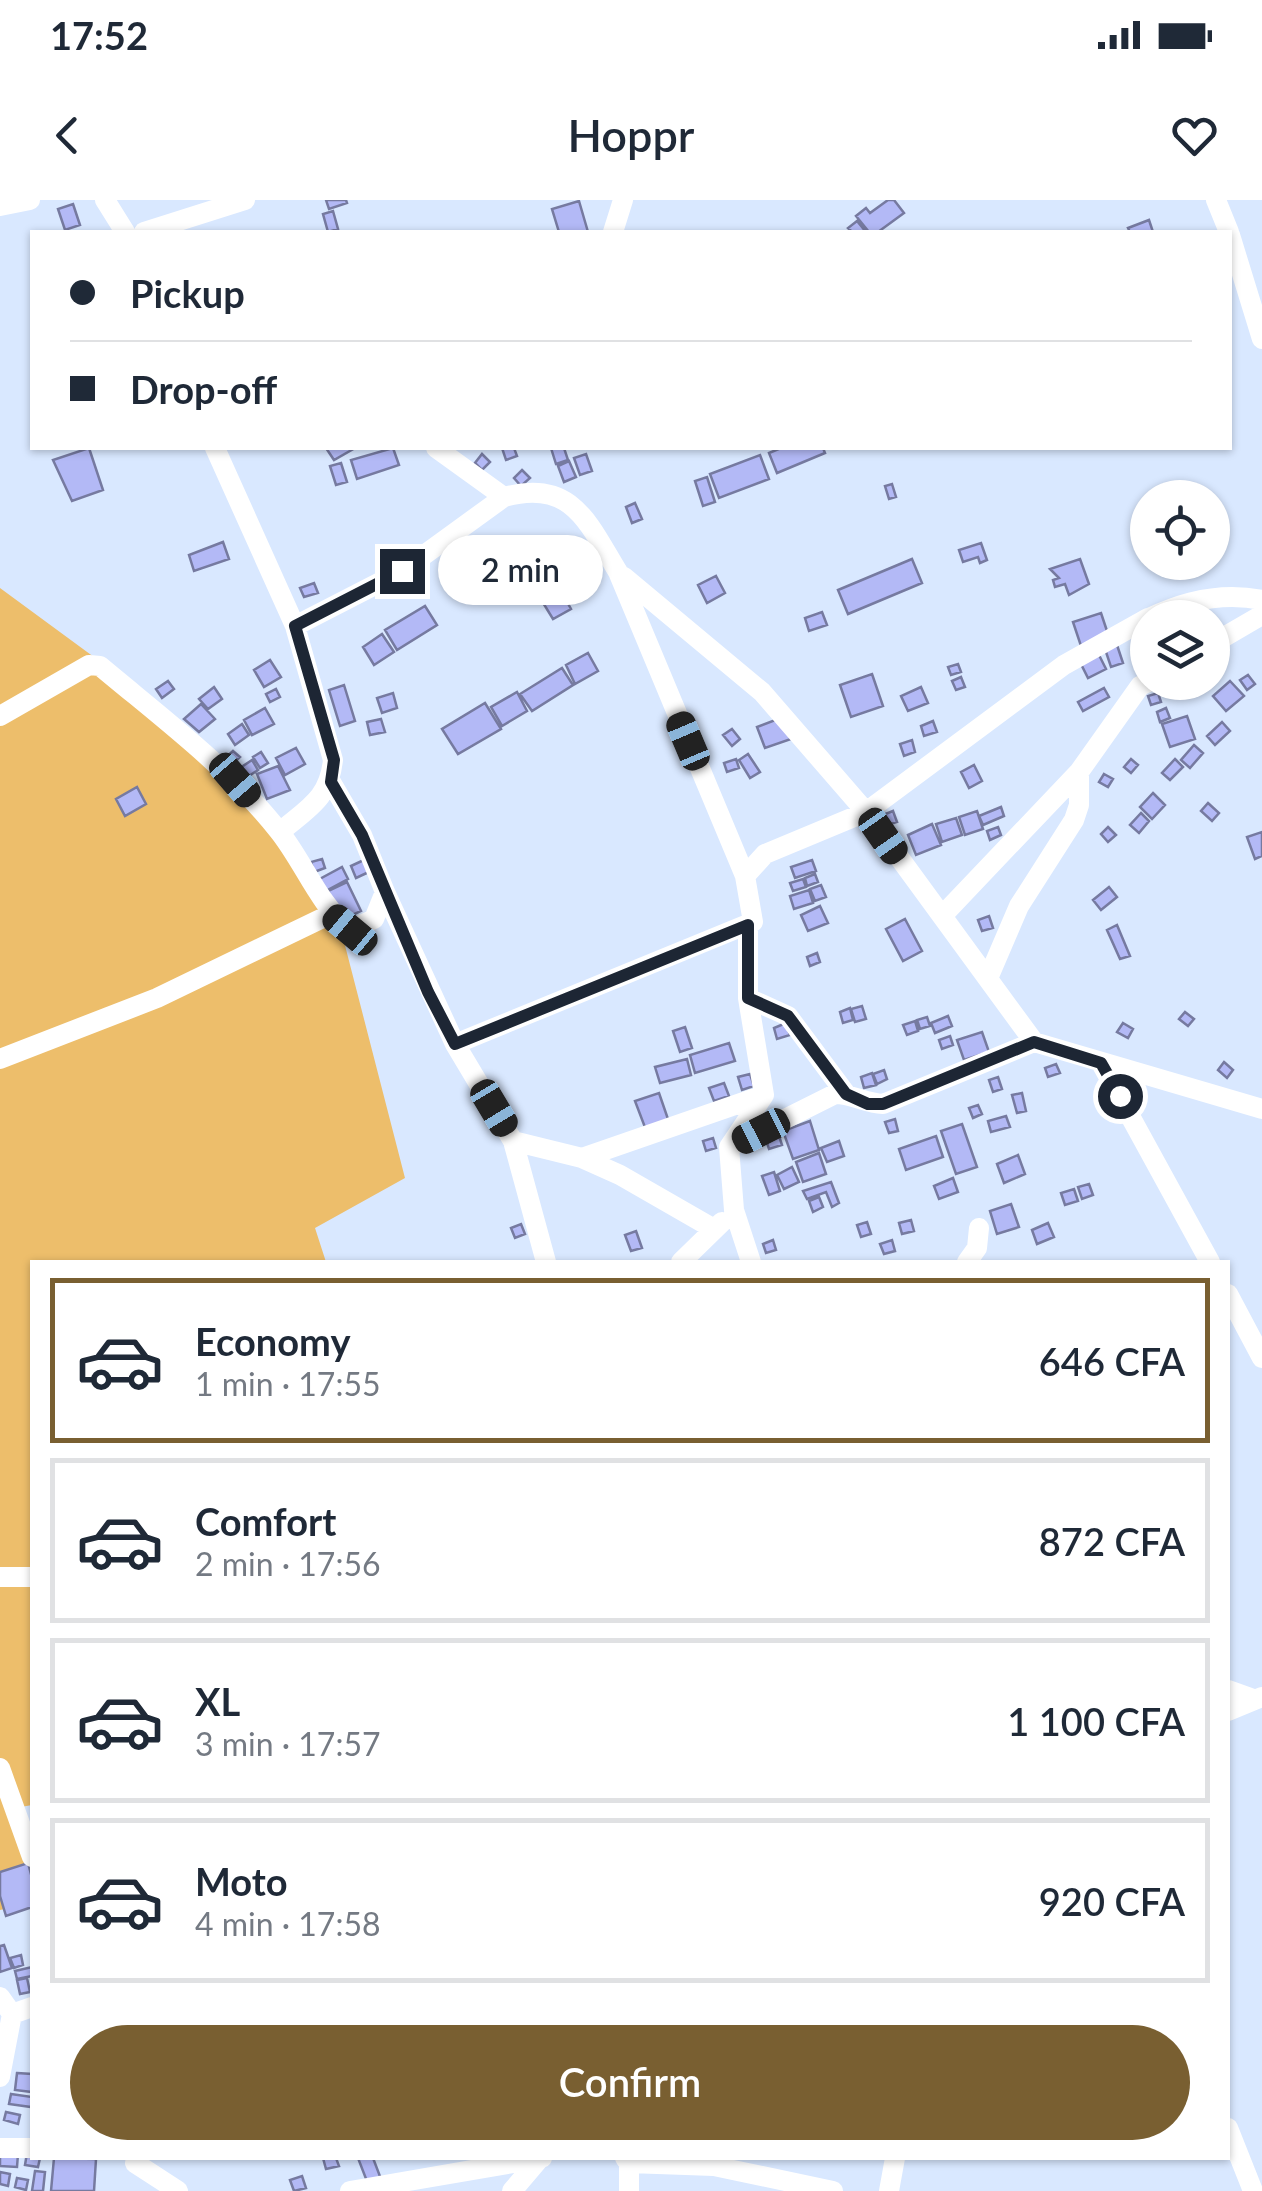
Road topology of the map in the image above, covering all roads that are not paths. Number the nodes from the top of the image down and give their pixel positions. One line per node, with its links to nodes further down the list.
1 (30, 200): 6 (street)
2 (105, 200): 7 (street)
3 (245, 200): 8 (street)
4 (623, 200): 9 (street)
5 (1216, 200): 10 (street)
6 (0, 206)
7 (124, 230)
8 (150, 230)
9 (613, 230)
10 (1228, 230)
11 (1232, 241): 12 (street)
12 (1262, 339)
13 (216, 450): 20 (street)
14 (439, 450): 15 (street)
15 (504, 497): 16 (street); 20 (street)
16 (618, 572): 27 (street); 29 (street)
17 (1203, 600): 18 (street)
18 (1262, 600)
19 (1262, 615): 22 (street)
20 (295, 626): 26 (street)
21 (1130, 628): 27 (street)
22 (1230, 634)
23 (1130, 700): 25 (street)
24 (0, 716): 28 (street)
25 (1080, 772): 32 (street); 34 (street)
26 (331, 782): 28 (street); 30 (street)
27 (866, 812): 29 (street); 32 (street)
28 (280, 832): 31 (street)
29 (745, 876): 33 (street)
30 (385, 892): 31 (street); 37 (street)
31 (331, 914): 38 (street)
32 (942, 916): 34 (street)
33 (748, 925): 35 (street); 37 (street)
34 (989, 976): 36 (street)
35 (748, 998): 40 (street); 41 (street)
36 (1034, 1042): 39 (street); 40 (street)
37 (455, 1044): 43 (street)
38 (0, 1060)
39 (1101, 1063): 42 (street); 53 (street)
40 (846, 1094): 44 (street)
41 (764, 1095): 44 (street); 45 (street)
42 (1262, 1109)
43 (513, 1141): 45 (street); 49 (street)
44 (729, 1147): 46 (street)
45 (582, 1158): 48 (street)
46 (734, 1210): 48 (street); 51 (street)
47 (979, 1228): 52 (street)
48 (714, 1229): 50 (street)
49 (545, 1260)
50 (683, 1260)
51 (750, 1260)
52 (968, 1260)
53 (1209, 1260)
54 (1230, 1298): 55 (street)
55 (1262, 1358)
56 (0, 1577): 57 (street)
57 (30, 1577)
58 (1230, 1691): 59 (street)
59 (1257, 1698): 60 (street)
60 (1230, 1710)
61 (0, 1768): 62 (street)
62 (30, 1851)
63 (6, 2005): 64 (street)
64 (2, 2064)
65 (1230, 2133): 80 (street)
66 (0, 2148): 67 (street)
67 (30, 2148)
68 (133, 2160): 73 (street); 74 (street)
69 (529, 2160): 75 (street)
70 (539, 2160): 76 (street)
71 (627, 2160): 77 (street); 78 (street)
72 (895, 2160): 79 (street)
73 (147, 2191)
74 (178, 2191)
75 (350, 2191)
76 (512, 2191)
77 (630, 2191)
78 (833, 2191)
79 (889, 2191)
80 (1253, 2191)

